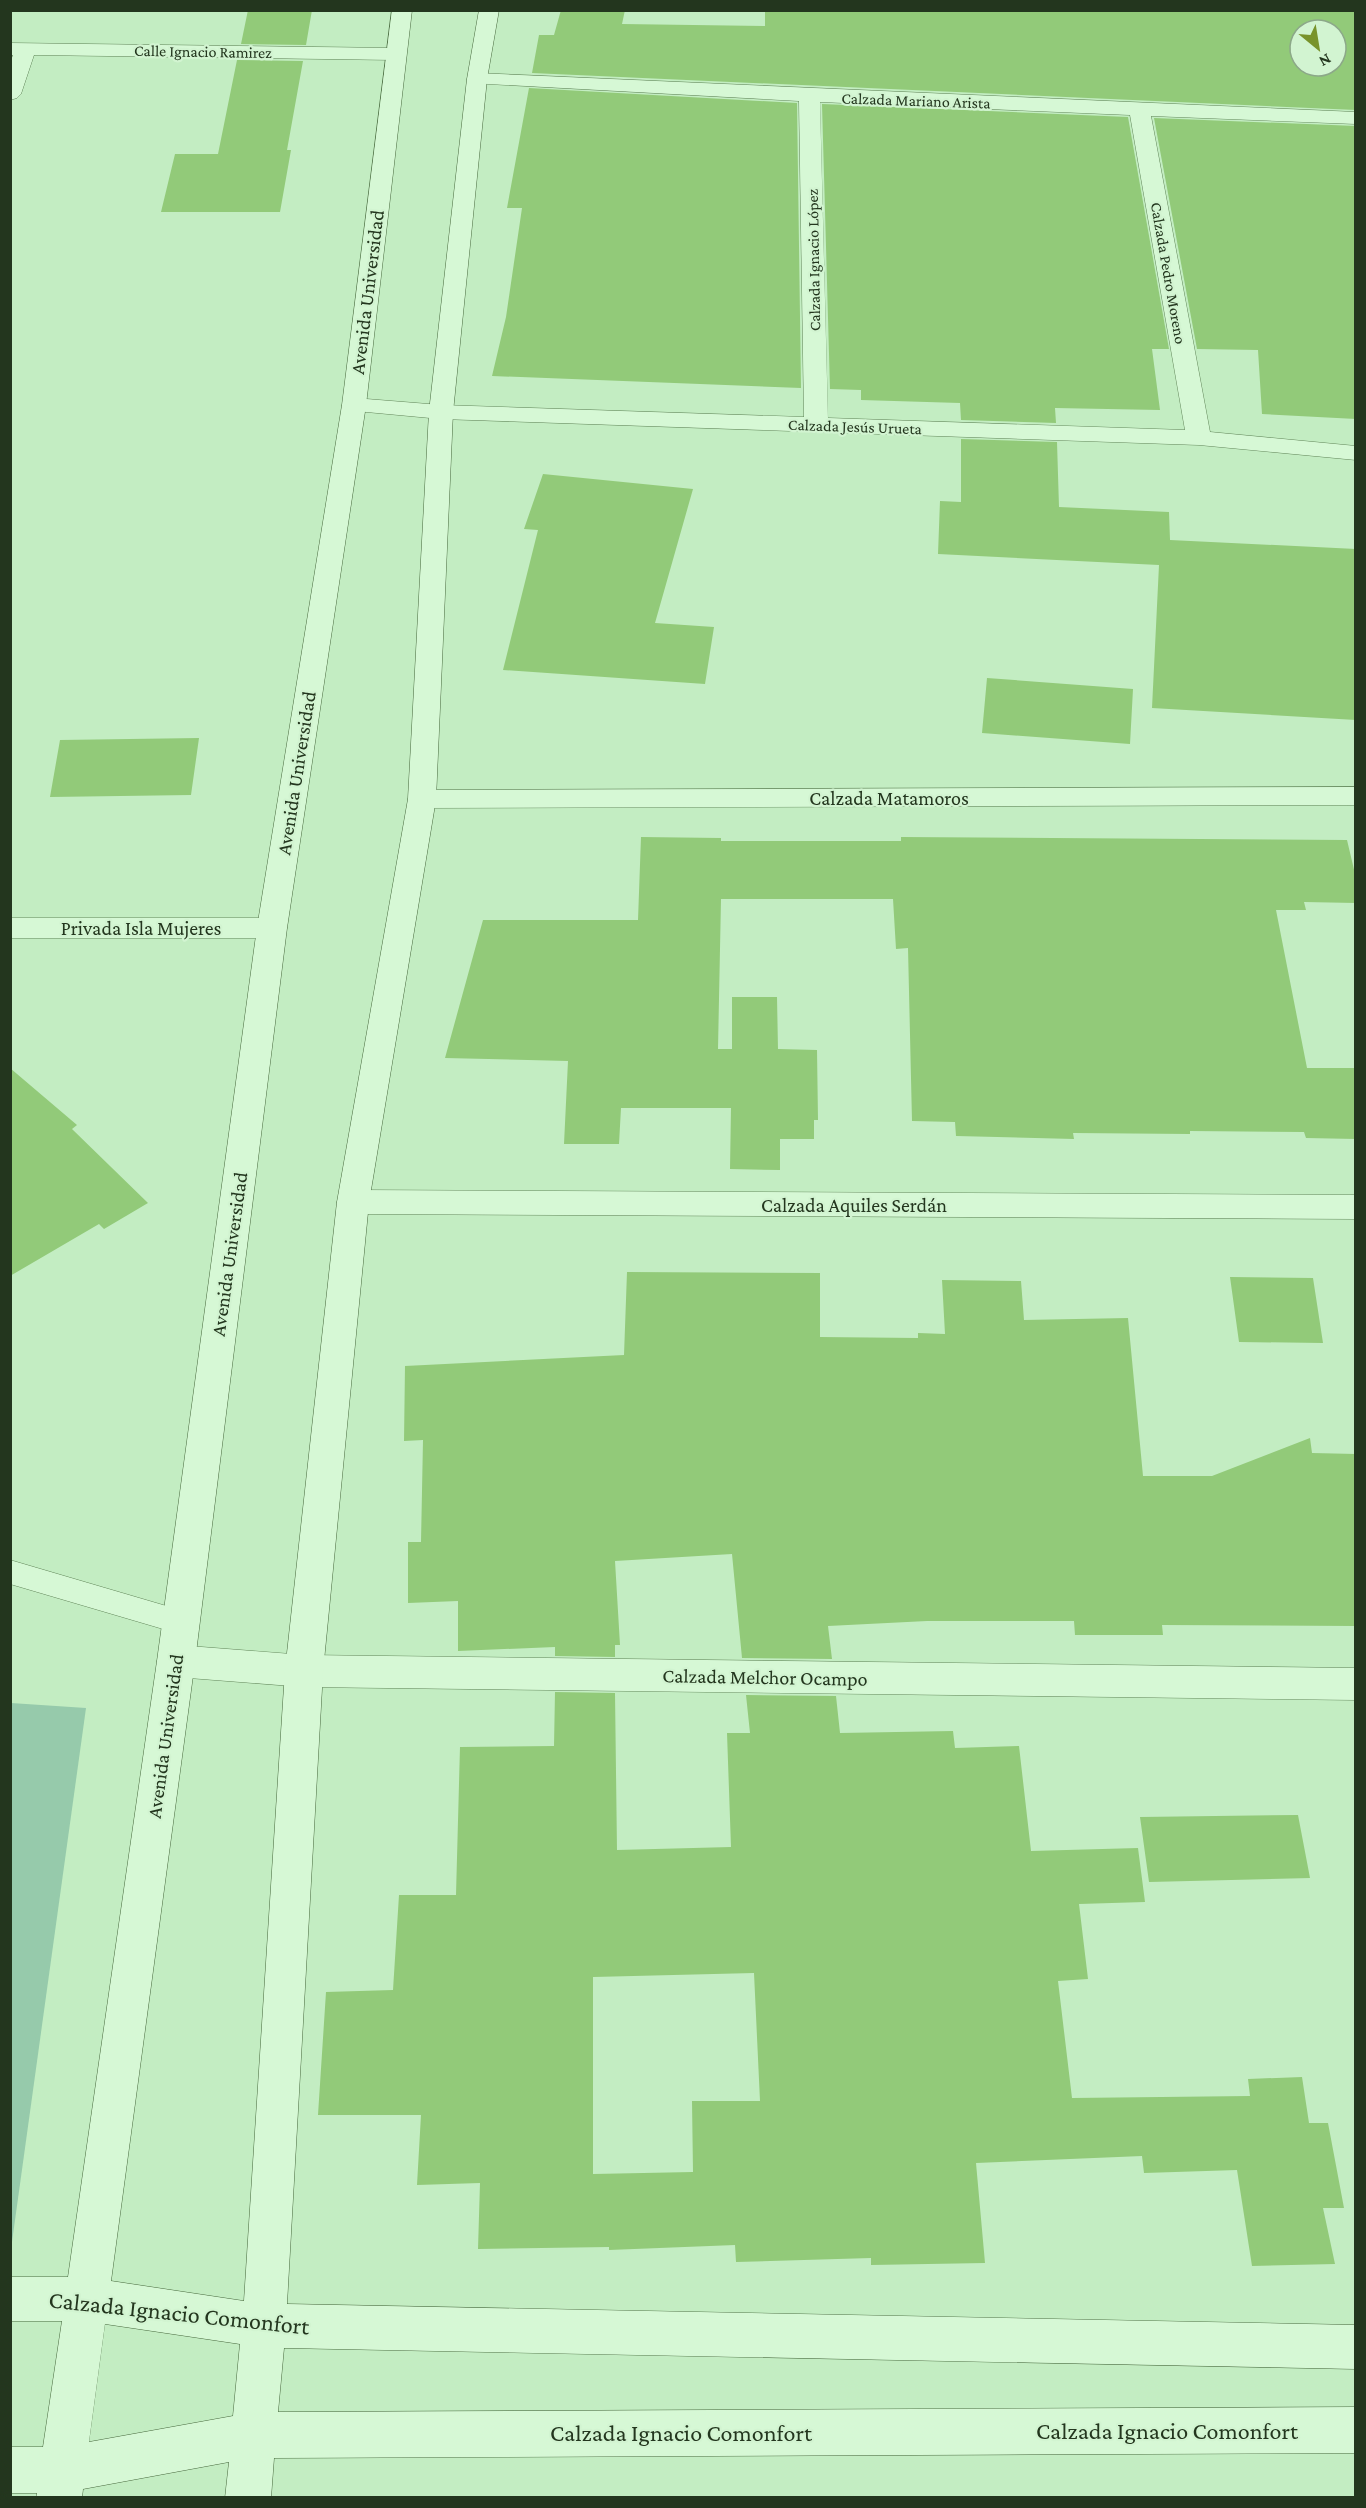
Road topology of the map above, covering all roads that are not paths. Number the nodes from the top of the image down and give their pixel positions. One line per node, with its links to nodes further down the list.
1 (402, 10): 4 (main road, Avenida Universidad)
2 (489, 10): 5 (main road)
3 (18, 49): 4 (main road, Calle Ignacio Ramirez); 6 (main road)
4 (395, 54): 10 (main road, Avenida Universidad)
5 (477, 79): 7 (main road, Calzada Mariano Arista); 11 (main road)
6 (10, 94)
7 (810, 96): 8 (main road, Calzada Mariano Arista); 12 (main road, Calzada Ignacio López)
8 (1139, 108): 9 (main road, Calzada Mariano Arista); 13 (main road, Calzada Pedro Moreno)
9 (1356, 118)
10 (354, 405): 11 (main road, Calzada Jesús Urueta); 18 (main road, Avenida Universidad)
11 (441, 412): 12 (main road, Calzada Jesús Urueta); 16 (main road)
12 (816, 424): 13 (main road, Calzada Jesús Urueta)
13 (1199, 438): 14 (main road, Calzada Jesús Urueta)
14 (1356, 453)
15 (1356, 796): 16 (main road, Calzada Matamoros)
16 (422, 799): 19 (main road)
17 (10, 927): 18 (main road, Privada Isla Mujeres)
18 (272, 928): 22 (main road, Avenida Universidad)
19 (353, 1202): 20 (main road, Calzada Aquiles Serdán); 24 (main road)
20 (1356, 1208)
21 (10, 1572): 22 (lane)
22 (180, 1622): 23 (main road, Avenida Universidad)
23 (176, 1661): 24 (main road, Calzada Melchor Ocampo); 27 (main road, Avenida Universidad)
24 (304, 1671): 25 (main road, Calzada Melchor Ocampo); 28 (main road)
25 (1356, 1684)
26 (10, 2299): 27 (main road, Calzada Ignacio Comonfort)
27 (85, 2299): 28 (main road, Calzada Ignacio Comonfort); 33 (main road, Avenida Universidad)
28 (264, 2326): 29 (main road, Calzada Ignacio Comonfort); 31 (main road)
29 (1356, 2347)
30 (1356, 2430): 31 (main road, Calzada Ignacio Comonfort)
31 (255, 2435): 33 (main road, Calzada Ignacio Comonfort); 34 (main road)
32 (10, 2470): 33 (main road, Calzada Ignacio Comonfort)
33 (60, 2484)
34 (248, 2498)

